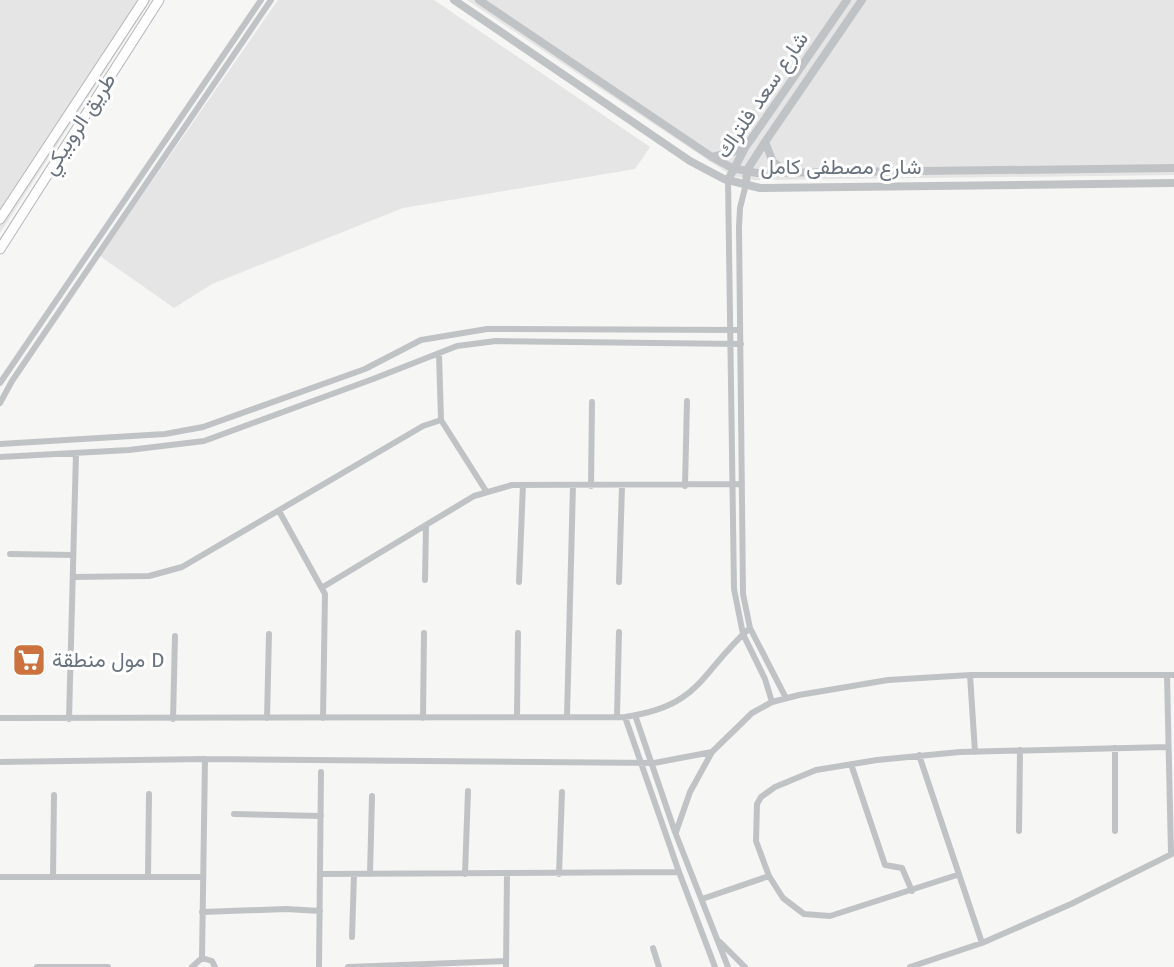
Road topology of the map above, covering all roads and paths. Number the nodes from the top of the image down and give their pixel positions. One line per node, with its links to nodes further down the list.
1 (144, 0): 23 (main road, طريق الروبيكي)
2 (159, 0): 26 (main road, طريق الروبيكي)
3 (261, 0): 32 (street)
4 (271, 0): 35 (street)
5 (454, 0): 20 (street, شارع مصطفى كامل)
6 (479, 0): 15 (street, شارع مصطفى كامل)
7 (848, 0): 9 (street, شارع سعد فلتراك)
8 (862, 0): 10 (street, شارع سعد فلتراك)
9 (785, 90): 10 (street); 11 (street, شارع سعد فلتراك)
10 (795, 97): 12 (street, شارع سعد فلتراك)
11 (776, 103): 12 (street); 14 (street, شارع سعد فلتراك)
12 (786, 111): 13 (street, شارع سعد فلتراك)
13 (765, 142): 18 (street, شارع سعد فلتراك); 19 (street)
14 (745, 148): 15 (street); 16 (street, شارع سعد فلتراك)
15 (712, 158): 16 (street, شارع مصطفى كامل)
16 (732, 168): 18 (street, شارع مصطفى كامل); 20 (street, شارع سعد فلتراك)
17 (1174, 168): 19 (street, شارع مصطفى كامل)
18 (747, 170): 19 (street, شارع مصطفى كامل); 22 (street, شارع سعد فلتراك)
19 (792, 172)
20 (728, 180): 22 (street, شارع مصطفى كامل); 24 (street)
21 (1174, 183): 22 (street, شارع مصطفى كامل)
22 (746, 184): 25 (street)
23 (0, 219)
24 (729, 227): 25 (street); 27 (street)
25 (739, 227): 28 (street)
26 (0, 249)
27 (731, 330): 28 (street); 29 (street); 37 (street)
28 (740, 330): 30 (street)
29 (730, 344): 30 (street); 31 (street); 40 (street)
30 (741, 344): 41 (street)
31 (439, 354): 36 (street); 38 (street)
32 (0, 383)
33 (687, 401): 46 (street)
34 (592, 402): 44 (street)
35 (0, 403)
36 (441, 420): 47 (street); 48 (street)
37 (0, 444)
38 (76, 453): 39 (street); 51 (street)
39 (0, 457)
40 (731, 484): 41 (street); 46 (street); 62 (street)
41 (742, 484): 57 (street)
42 (523, 485): 43 (street); 47 (street); 54 (street)
43 (573, 485): 44 (street); 70 (street)
44 (591, 486): 45 (street)
45 (621, 486): 46 (street); 55 (street)
46 (685, 486)
47 (486, 491): 49 (street)
48 (279, 511): 52 (street); 56 (street)
49 (426, 526): 53 (street); 56 (street)
50 (10, 554): 51 (street)
51 (73, 555): 52 (street)
52 (73, 577): 77 (street)
53 (425, 580)
54 (519, 582)
55 (619, 582)
56 (323, 587): 75 (street)
57 (750, 628): 62 (street); 66 (street)
58 (619, 632): 71 (street)
59 (424, 633): 76 (street)
60 (518, 633): 69 (street)
61 (269, 634): 74 (street)
62 (743, 634): 67 (street); 68 (street)
63 (175, 636): 78 (street)
64 (970, 675): 65 (street); 66 (street); 83 (street)
65 (1171, 675): 79 (street)
66 (786, 698): 67 (street)
67 (772, 702): 82 (street)
68 (635, 715): 72 (street); 88 (street)
69 (517, 716): 70 (street); 76 (street)
70 (567, 716): 71 (street)
71 (617, 716): 72 (street)
72 (625, 717): 87 (street)
73 (0, 718): 77 (street)
74 (267, 718): 75 (street); 78 (street)
75 (323, 718): 76 (street)
76 (423, 718)
77 (69, 719): 78 (street)
78 (173, 719)
79 (1167, 747): 80 (street); 101 (street)
80 (1115, 748): 81 (street); 99 (street)
81 (1020, 750): 83 (street); 98 (street)
82 (712, 752): 88 (street); 100 (street)
83 (975, 752): 84 (street)
84 (919, 755): 89 (street); 109 (street)
85 (205, 759): 86 (street); 87 (street); 114 (street)
86 (0, 762)
87 (643, 763): 88 (street); 102 (street)
88 (654, 763): 100 (street)
89 (850, 764): 110 (street); 115 (street)
90 (321, 772): 97 (street)
91 (468, 791): 106 (street)
92 (562, 792): 108 (street)
93 (149, 794): 113 (street)
94 (54, 795): 112 (street)
95 (372, 796): 105 (street)
96 (234, 814): 97 (street)
97 (321, 816): 103 (street)
98 (1019, 831)
99 (1115, 831)
100 (675, 832): 116 (street)
101 (1172, 854): 121 (street)
102 (679, 873): 108 (street); 133 (street)
103 (320, 874): 104 (street); 117 (street)
104 (354, 874): 105 (street); 119 (street)
105 (370, 874): 106 (street)
106 (465, 874): 107 (street)
107 (507, 874): 108 (street); 124 (street)
108 (559, 874)
109 (957, 875): 115 (street); 121 (street)
110 (769, 876): 115 (street); 116 (street)
111 (0, 877): 112 (street)
112 (53, 877): 113 (street)
113 (148, 877): 114 (street)
114 (202, 877): 118 (street)
115 (912, 891)
116 (702, 899): 120 (street)
117 (320, 911): 118 (street); 130 (street)
118 (202, 912): 123 (street)
119 (352, 937)
120 (718, 940): 134 (street); 135 (street)
121 (982, 943): 136 (street)
122 (653, 948): 132 (street)
123 (202, 958): 128 (street); 129 (street)
124 (506, 964): 131 (street)
125 (37, 967): 126 (street)
126 (83, 967): 127 (street)
127 (108, 967)
128 (192, 967)
129 (215, 967)
130 (319, 967)
131 (348, 967)
132 (659, 967)
133 (715, 967)
134 (728, 967)
135 (745, 967)
136 (910, 967)

